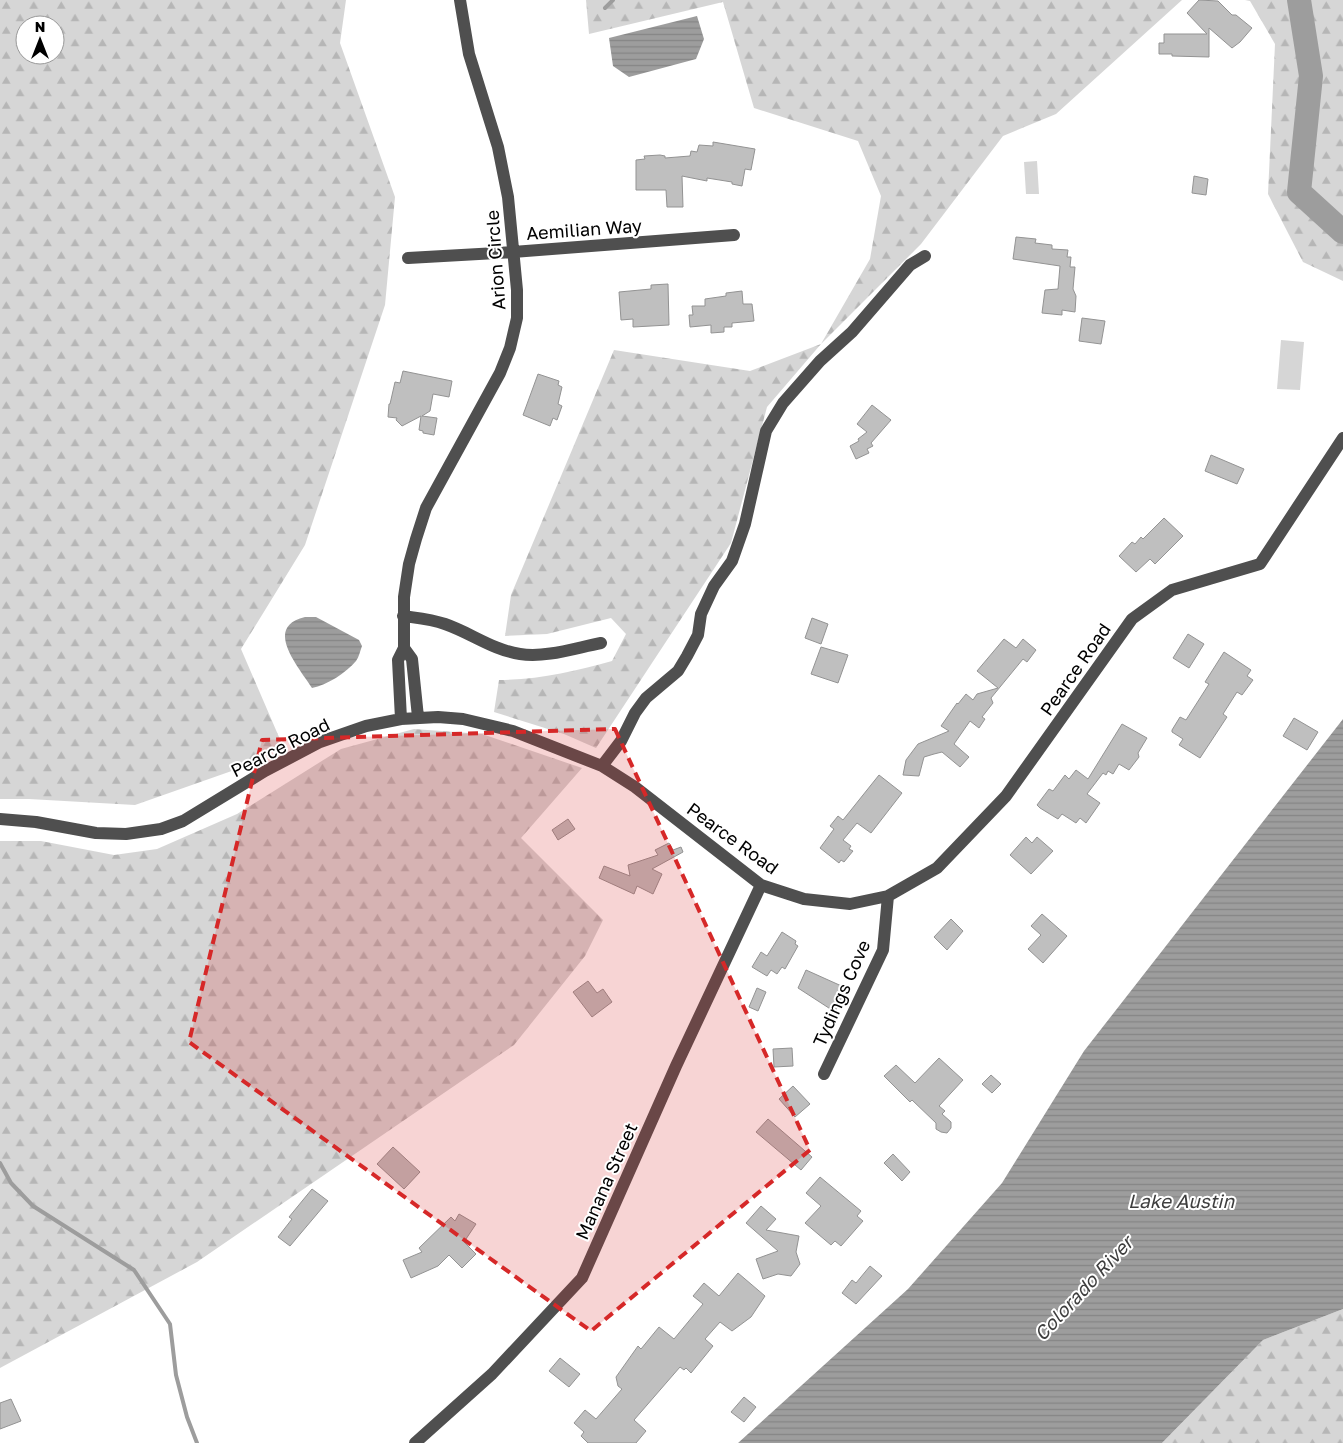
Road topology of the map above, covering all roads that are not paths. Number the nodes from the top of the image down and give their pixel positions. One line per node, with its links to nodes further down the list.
1 (460, 0): 3 (street, Arion Circle)
2 (734, 235): 3 (street, Aemilian Way)
3 (513, 252): 5 (street, Aemilian Way); 7 (street, Arion Circle)
4 (925, 256): 14 (street)
5 (408, 258)
6 (1343, 438): 17 (street, Pearce Road)
7 (403, 616): 8 (street); 9 (street, Arion Circle)
8 (601, 643)
9 (404, 648): 10 (street, Arion Circle); 11 (street, Arion Circle)
10 (398, 674): 11 (street); 13 (street, Arion Circle)
11 (414, 674): 12 (street, Arion Circle)
12 (418, 717): 13 (street, Pearce Road); 14 (street, Pearce Road)
13 (401, 719): 15 (street, Pearce Road)
14 (602, 766): 16 (street, Pearce Road)
15 (0, 819)
16 (761, 885): 17 (street, Pearce Road); 19 (street, Manana Street)
17 (888, 896): 18 (street, Tydings Cove)
18 (824, 1074)
19 (415, 1443)

